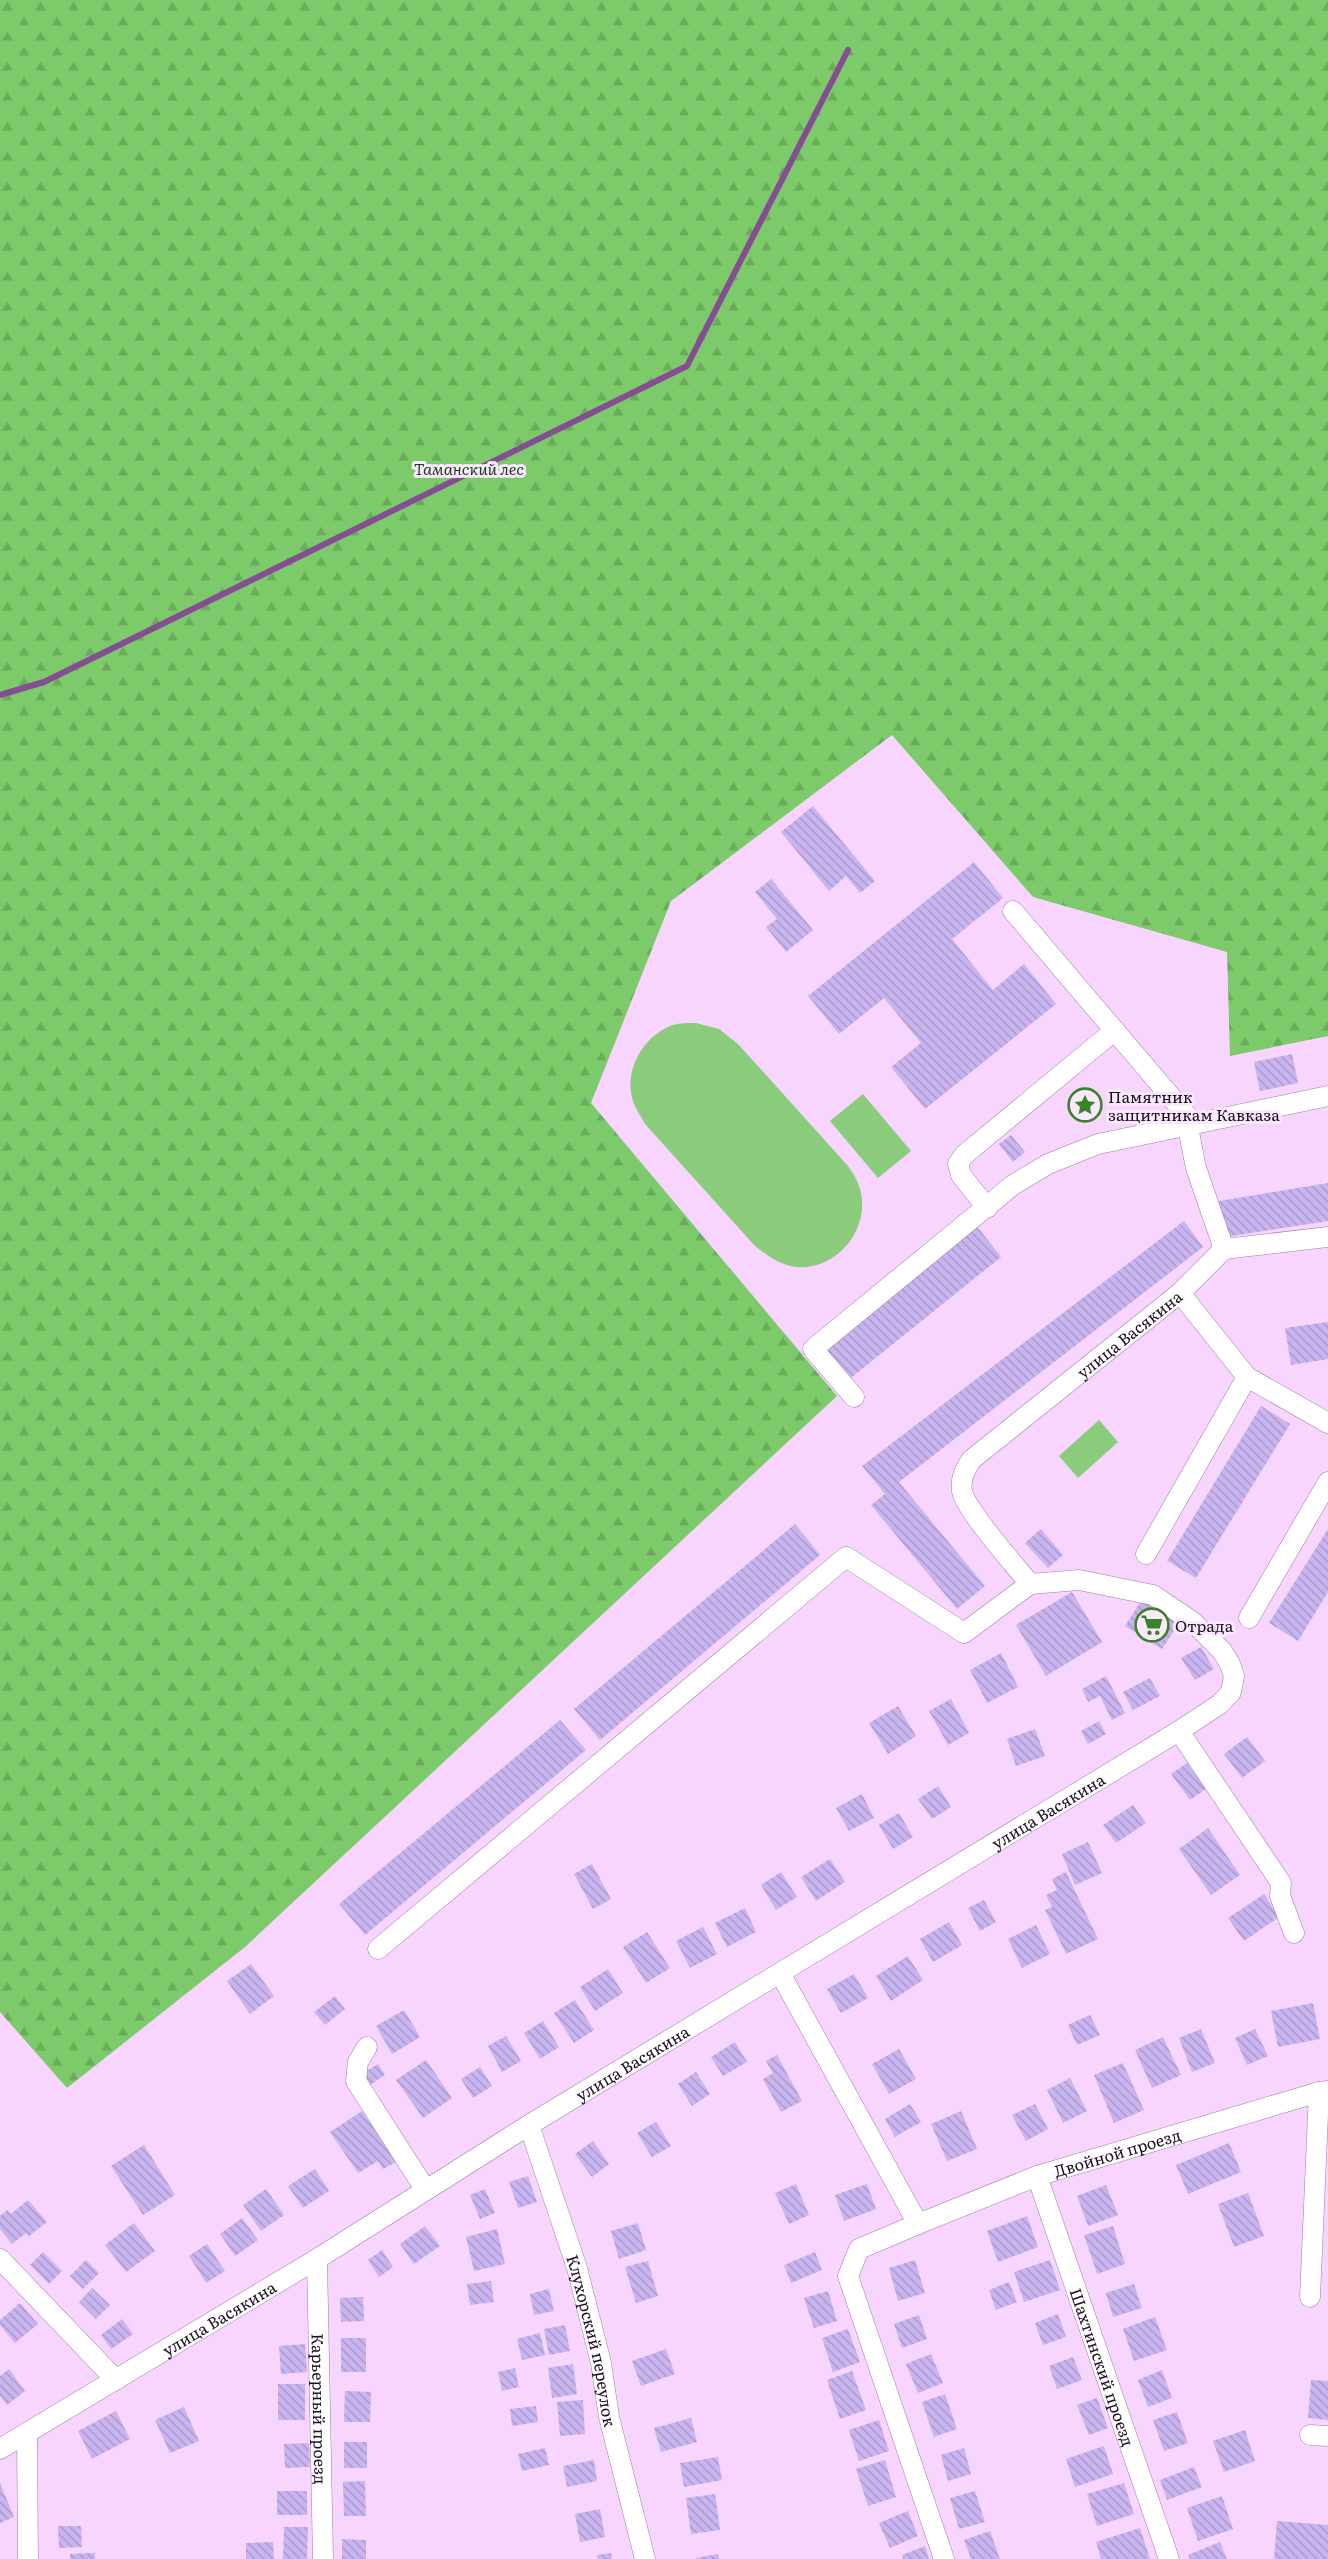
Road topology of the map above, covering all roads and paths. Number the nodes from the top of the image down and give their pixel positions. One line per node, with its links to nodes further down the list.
1 (1013, 911): 2 (street)
2 (1114, 1031): 4 (street); 5 (street)
3 (1328, 1096): 4 (street)
4 (1191, 1125): 5 (street); 7 (street)
5 (987, 1208): 10 (street)
6 (1328, 1237): 7 (street)
7 (1224, 1249): 8 (street, улица Васякина)
8 (1180, 1293): 9 (street); 14 (street, улица Васякина)
9 (1247, 1377): 11 (street); 13 (street)
10 (854, 1397)
11 (1328, 1423)
12 (1328, 1482): 15 (street)
13 (1146, 1554)
14 (1030, 1584): 16 (street, улица Васякина); 18 (street)
15 (1249, 1618)
16 (1179, 1731): 17 (street); 19 (street, улица Васякина)
17 (1294, 1933)
18 (378, 1949)
19 (780, 1973): 22 (street, улица Васякина); 25 (street)
20 (367, 2047): 24 (street)
21 (1324, 2091): 23 (street, Двойной проезд); 28 (street)
22 (529, 2125): 24 (street, улица Васякина); 34 (street, Клухорский переулок)
23 (1037, 2176): 25 (street, Двойной проезд); 36 (street, Шахтинский проезд)
24 (425, 2189): 27 (street, улица Васякина)
25 (918, 2224): 35 (street, Двойной проезд)
26 (0, 2259): 29 (street)
27 (317, 2259): 29 (street, улица Васякина); 33 (street, Карьерный проезд)
28 (1310, 2297)
29 (116, 2380): 30 (street, улица Васякина)
30 (27, 2433): 31 (street, улица Васякина); 32 (street)
31 (0, 2449)
32 (28, 2559)
33 (323, 2559)
34 (645, 2559)
35 (944, 2559)
36 (1169, 2559)

